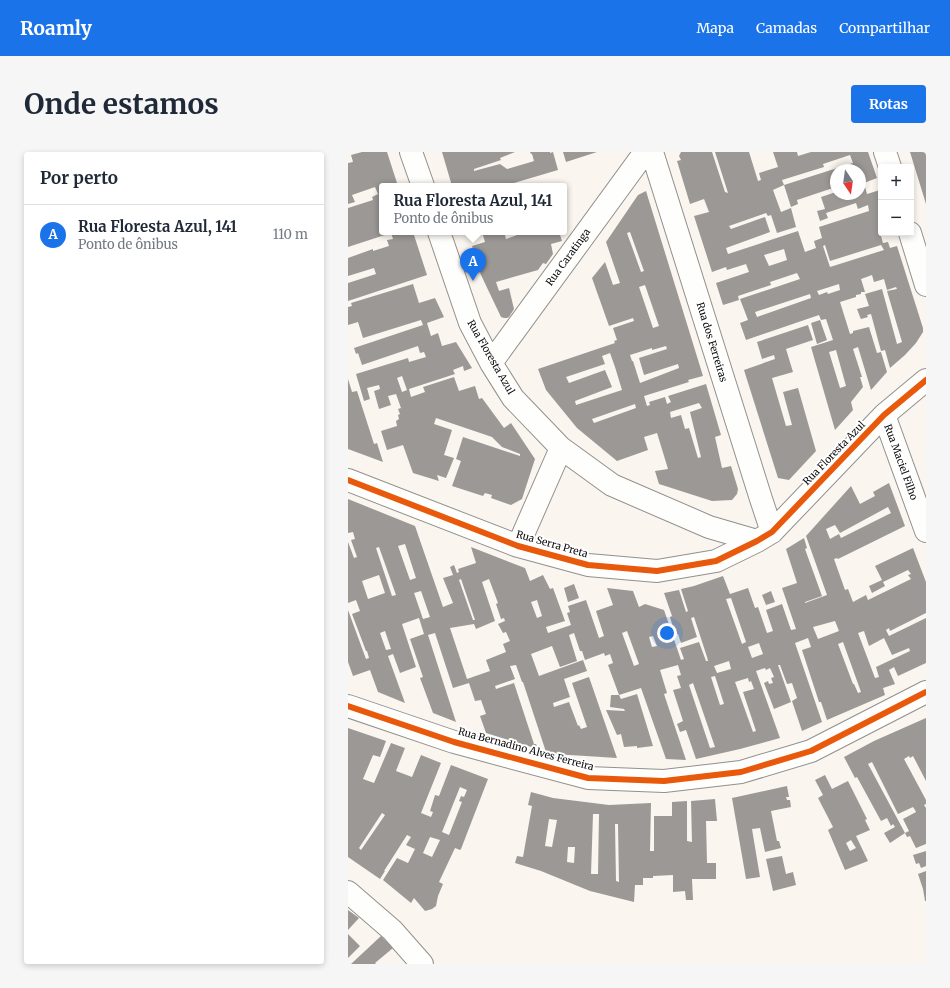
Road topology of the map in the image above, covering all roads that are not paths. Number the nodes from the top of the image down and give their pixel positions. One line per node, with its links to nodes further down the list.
1 (411, 152): 6 (street)
2 (645, 152): 10 (street, Rua Caratinga)
3 (652, 152): 16 (street, Rua dos Ferreiras)
4 (885, 152): 5 (street)
5 (889, 164)
6 (422, 183)
7 (440, 235): 10 (street, Rua Floresta Azul)
8 (911, 236): 9 (street)
9 (926, 286)
10 (491, 363): 13 (street, Rua Floresta Azul)
11 (926, 380): 12 (street, Rua Floresta Azul)
12 (884, 416): 15 (street, Rua Maciel Filho); 16 (street, Rua Floresta Azul)
13 (561, 448): 16 (street, Rua Floresta Azul); 17 (street)
14 (348, 480): 17 (street, Rua Serra Preta)
15 (926, 531)
16 (765, 536): 17 (street, Rua Serra Preta)
17 (518, 546)
18 (926, 692): 19 (street, Rua Bernadino Alves Ferreira)
19 (348, 706)
20 (348, 892): 21 (street)
21 (422, 964)

